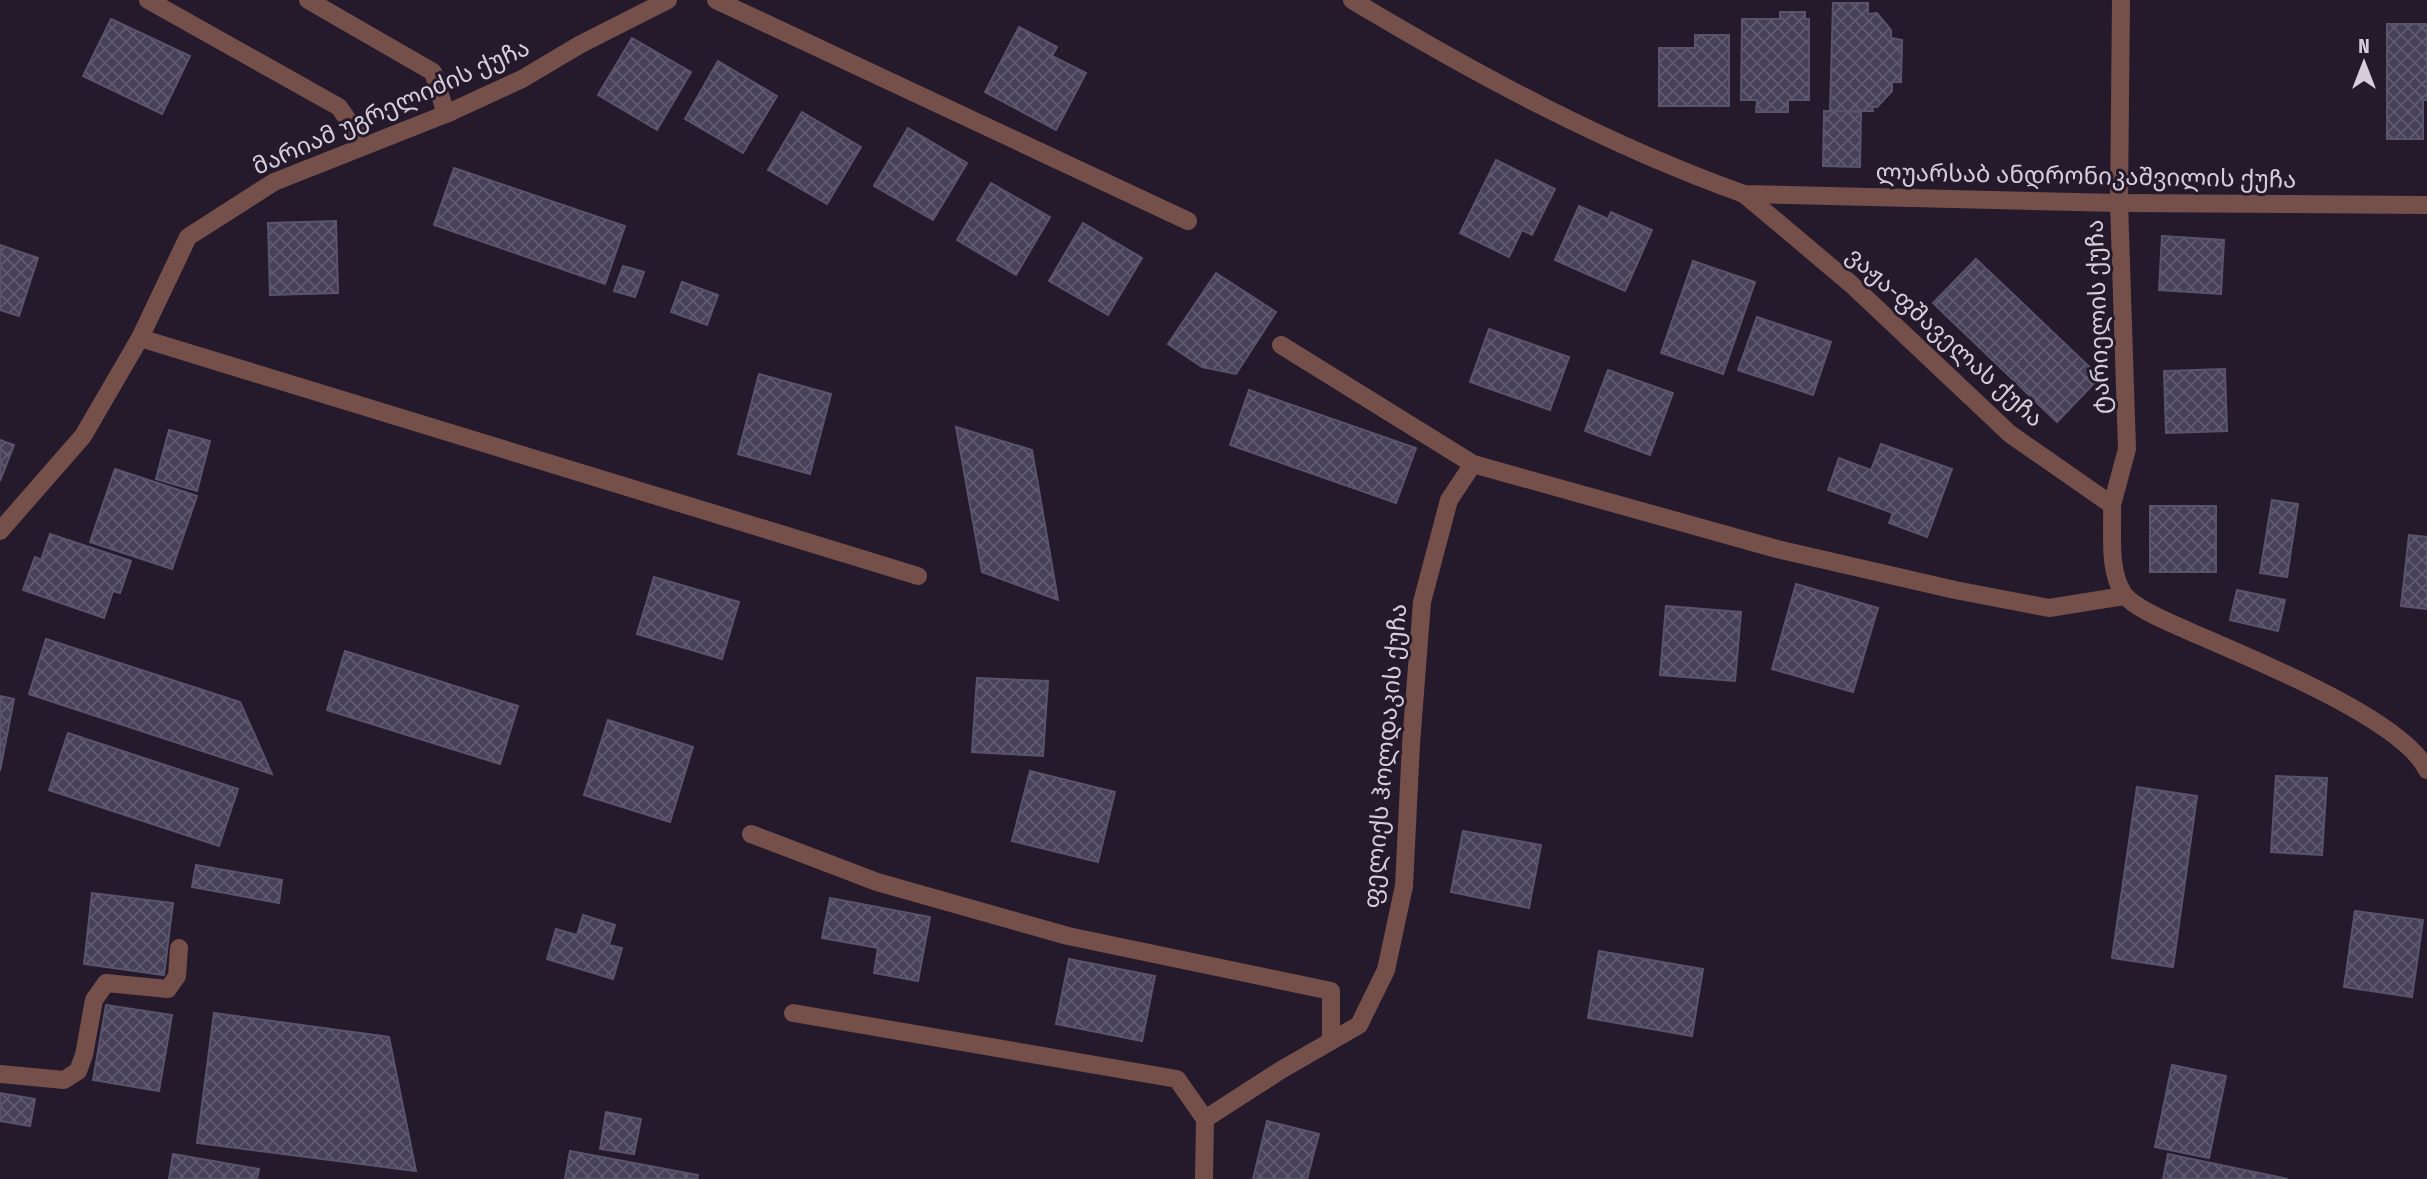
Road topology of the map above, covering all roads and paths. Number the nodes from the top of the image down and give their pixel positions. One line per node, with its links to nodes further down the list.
1 (148, 0): 8 (street)
2 (308, 0): 7 (street)
3 (668, 0): 7 (street, მარიამ უგრელიძის ქუჩა)
4 (716, 0): 12 (street)
5 (1352, 0): 9 (street, ვაჟა-ფშაველას ქუჩა)
6 (2121, 0): 10 (street, ტარიელის ქუჩა)
7 (446, 114): 8 (street, მარიამ უგრელიძის ქუჩა)
8 (365, 145): 13 (street, მარიამ უგრელიძის ქუჩა)
9 (1744, 194): 10 (street, ლუარსაბ ანდრონიკაშვილის ქუჩა); 16 (street, ვაჟა-ფშაველას ქუჩა)
10 (2119, 204): 11 (street, ლუარსაბ ანდრონიკაშვილის ქუჩა); 16 (street, ტარიელის ქუჩა)
11 (2427, 205)
12 (1188, 221)
13 (140, 338): 17 (street, მარიამ უგრელიძის ქუჩა); 18 (street)
14 (1281, 345): 15 (street)
15 (1473, 464): 19 (street); 24 (street, ფელიქს ჰოლდაკის ქუჩა)
16 (2112, 505): 19 (street)
17 (0, 531)
18 (918, 576)
19 (2124, 596): 20 (street)
20 (2427, 770)
21 (751, 834): 24 (street)
22 (179, 948): 25 (street)
23 (793, 1013): 26 (street)
24 (1331, 1041): 26 (street, ფელიქს ჰოლდაკის ქუჩა)
25 (0, 1074)
26 (1205, 1119): 27 (street)
27 (1204, 1179)

